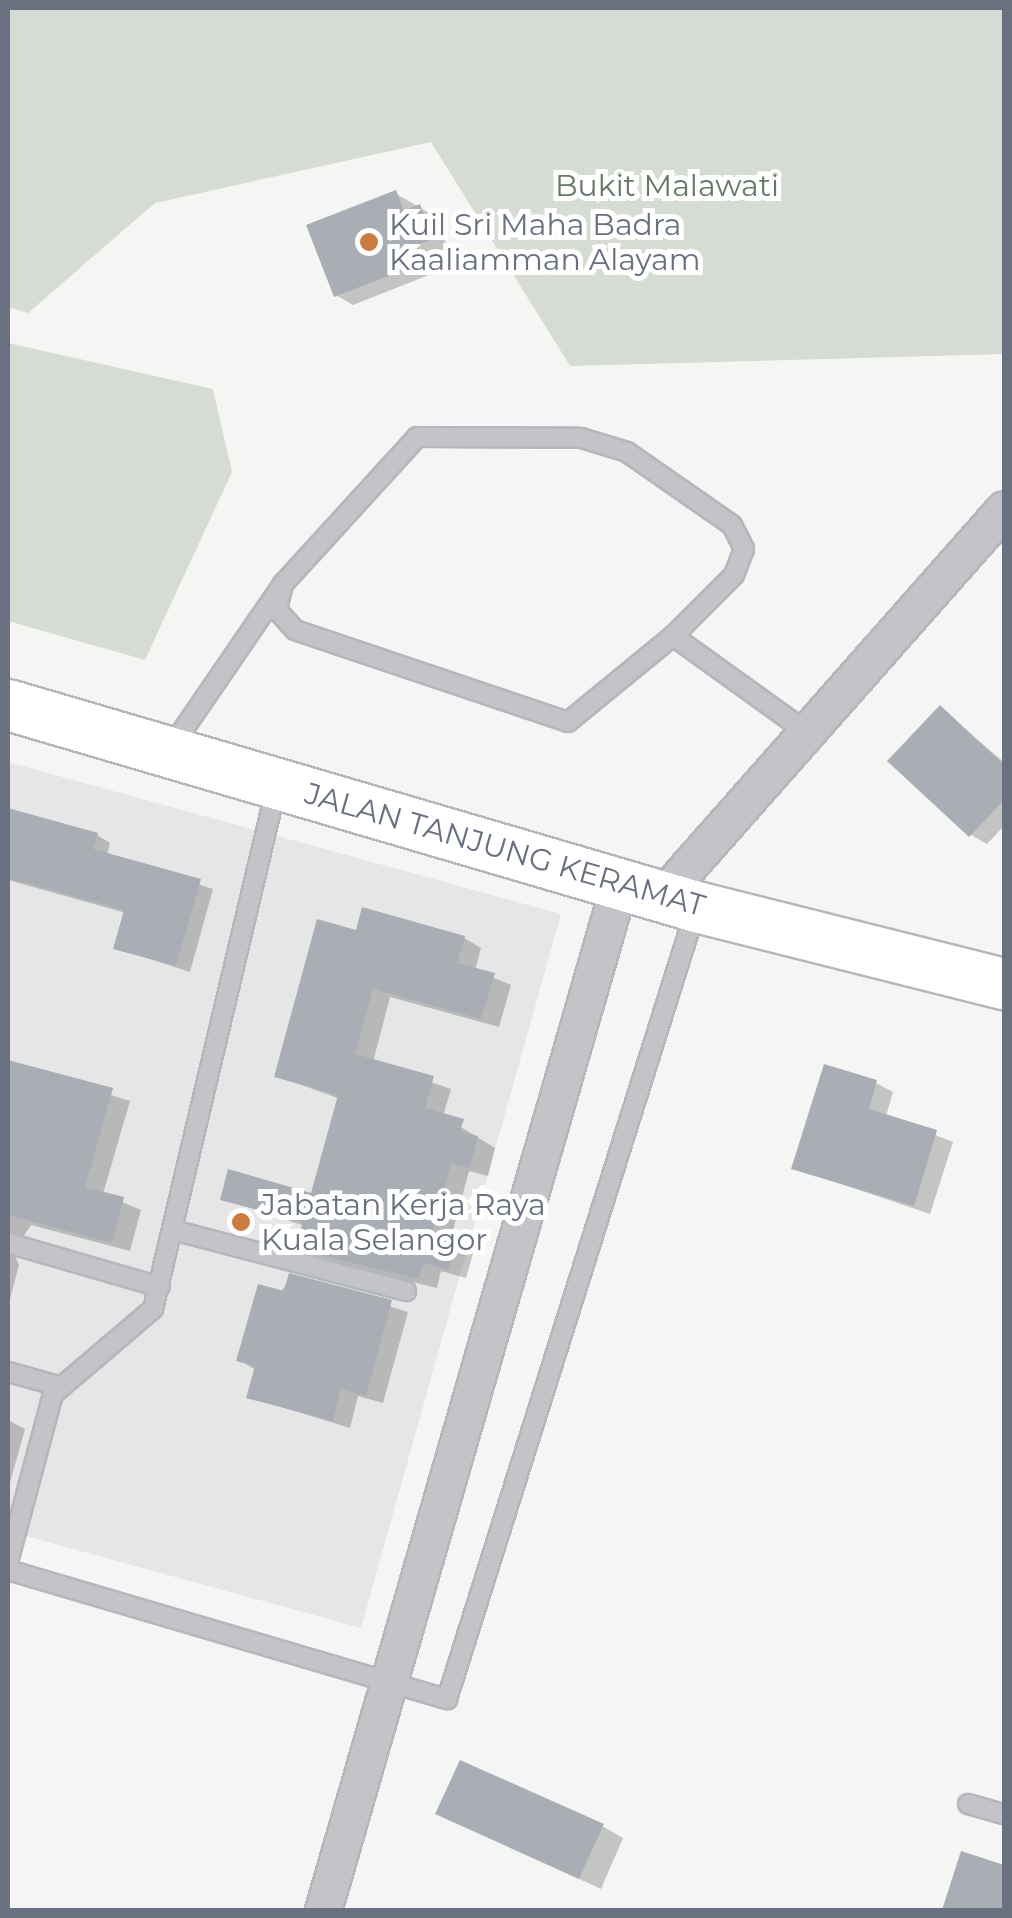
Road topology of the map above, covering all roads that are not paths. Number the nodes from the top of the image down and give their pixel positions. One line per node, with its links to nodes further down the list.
1 (1004, 509): 5 (street)
2 (283, 584): 3 (lane); 3 (lane); 6 (lane)
3 (673, 636): 5 (lane)
4 (8, 704): 6 (street, JALAN TANJUNG KERAMAT)
5 (805, 730): 8 (street)
6 (169, 752): 7 (street, JALAN TANJUNG KERAMAT)
7 (277, 784): 8 (street, JALAN TANJUNG KERAMAT); 10 (lane)
8 (660, 895): 9 (street, JALAN TANJUNG KERAMAT); 18 (street); 18 (lane)
9 (1004, 984)
10 (173, 1230): 12 (lane); 13 (lane)
11 (8, 1243): 12 (lane)
12 (160, 1286): 15 (lane)
13 (406, 1290)
14 (8, 1372): 15 (lane)
15 (58, 1386): 16 (lane)
16 (15, 1506): 17 (lane)
17 (8, 1566): 18 (lane)
18 (390, 1677): 21 (street)
19 (968, 1804): 20 (lane)
20 (1004, 1814)
21 (323, 1910)

